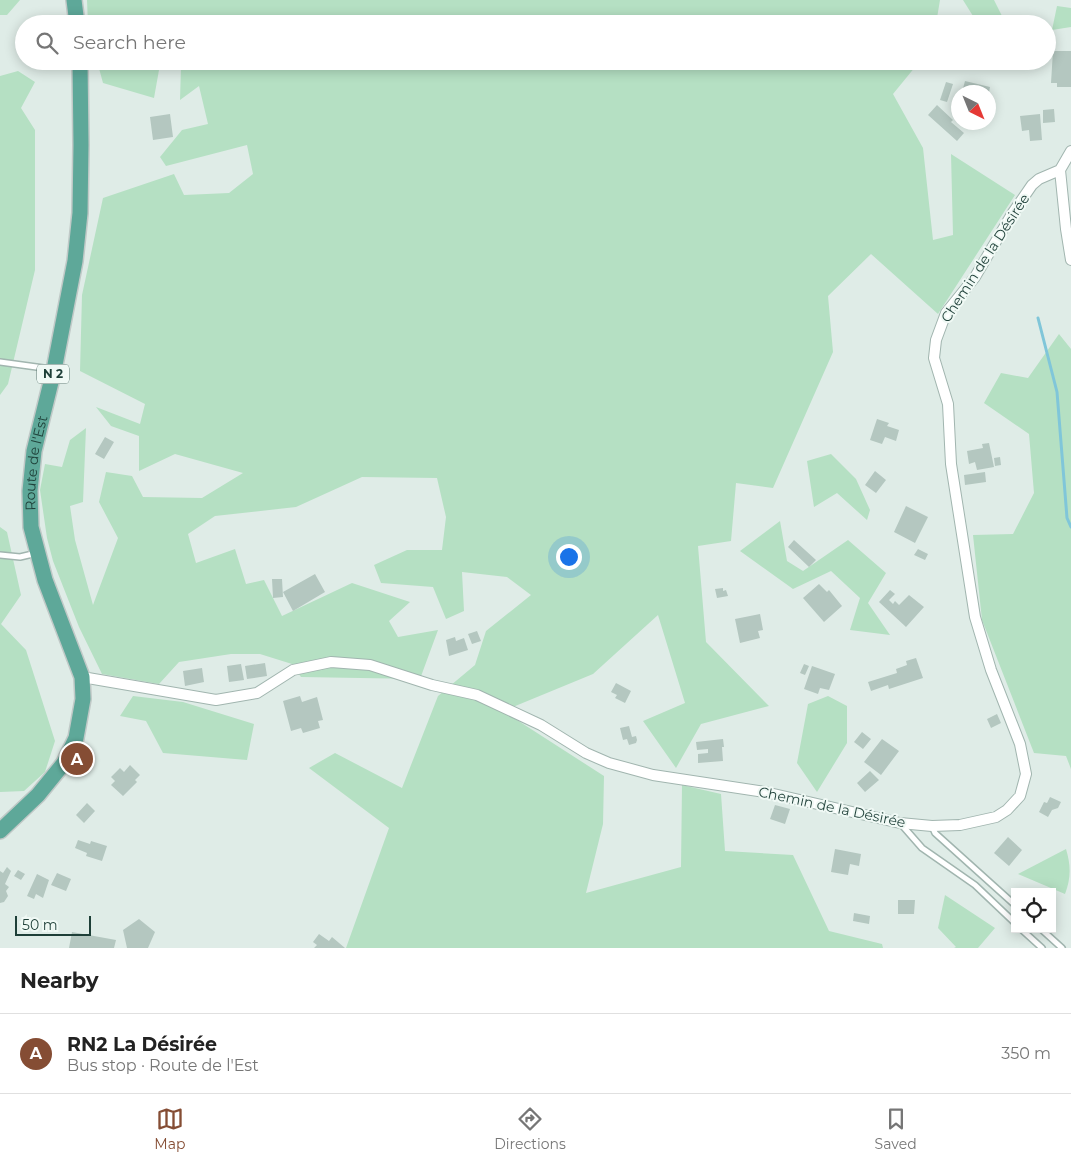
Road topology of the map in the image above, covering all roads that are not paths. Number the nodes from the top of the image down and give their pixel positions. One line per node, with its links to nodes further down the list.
1 (74, 0): 2 (main road)
2 (76, 15)
3 (80, 70): 8 (main road, Route de l'Est / N 2)
4 (1071, 151): 5 (street)
5 (1060, 170): 6 (street); 13 (street, Chemin de la Désirée)
6 (1071, 260)
7 (0, 362): 8 (lane)
8 (54, 370): 9 (main road, Route de l'Est / N 2)
9 (38, 553): 10 (lane); 11 (main road, Route de l'Est / N 2)
10 (0, 555)
11 (82, 677): 12 (street, Chemin de la Désirée); 14 (main road, Route de l'Est / N 2)
12 (900, 823): 13 (street, Chemin de la Désirée); 16 (lane)
13 (932, 826): 15 (lane)
14 (0, 831)
15 (1011, 901)
16 (1011, 919)
17 (1025, 933): 19 (lane)
18 (1045, 933): 20 (lane)
19 (1042, 948)
20 (1062, 948)

